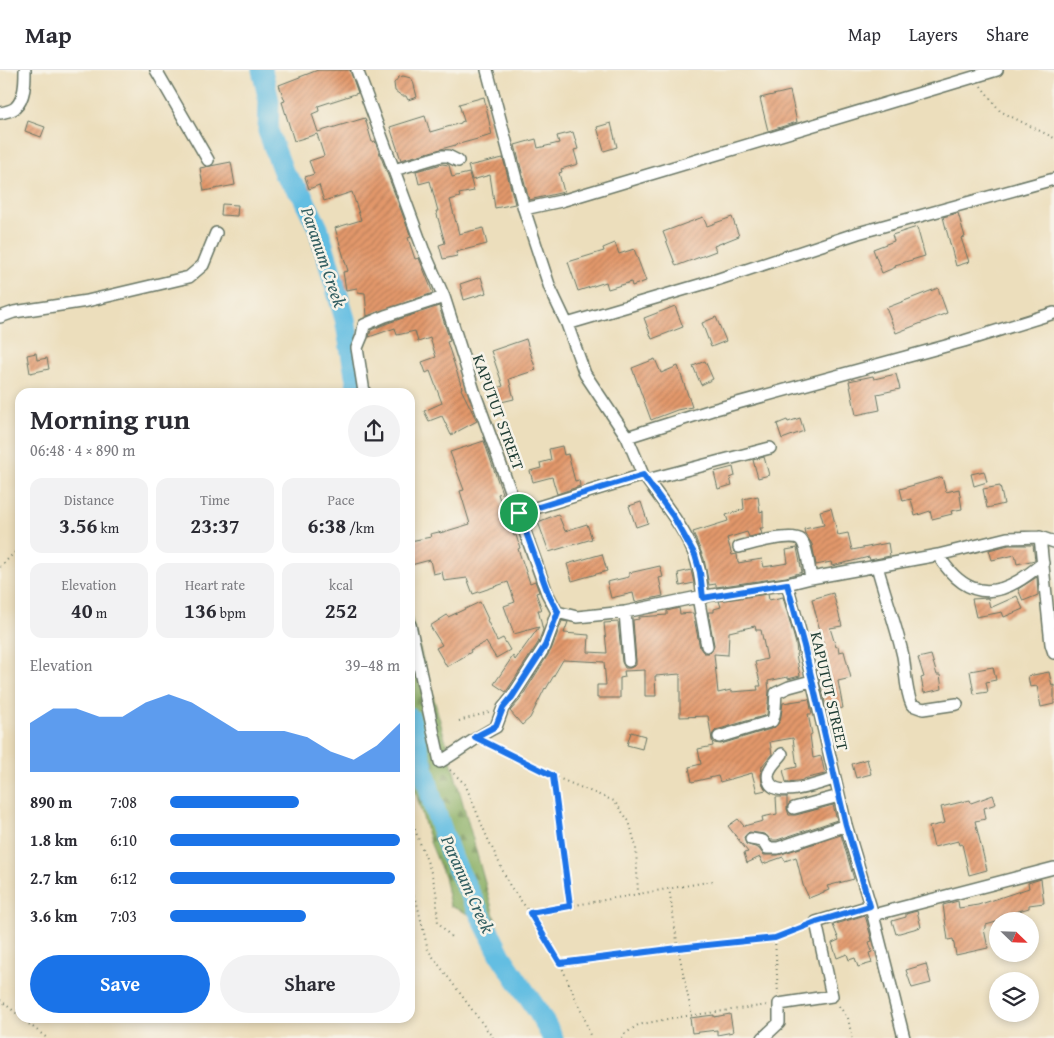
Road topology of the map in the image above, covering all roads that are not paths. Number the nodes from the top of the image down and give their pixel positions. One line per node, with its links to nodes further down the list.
1 (25, 70): 6 (street)
2 (156, 70): 7 (street)
3 (357, 70): 9 (street, KAPUTUT STREET)
4 (487, 70): 11 (street)
5 (998, 70): 11 (street)
6 (0, 114)
7 (208, 160)
8 (458, 161): 9 (street)
9 (394, 170): 13 (street, KAPUTUT STREET)
10 (1054, 179): 16 (street)
11 (524, 209): 16 (street)
12 (216, 233): 15 (street)
13 (444, 296): 17 (street); 21 (street, KAPUTUT STREET)
14 (1054, 313): 18 (street)
15 (0, 317)
16 (567, 324): 18 (street)
17 (363, 388)
18 (627, 437): 20 (street)
19 (770, 448): 20 (street)
20 (645, 478): 21 (street); 30 (street)
21 (519, 513): 31 (street, KAPUTUT STREET)
22 (1040, 537): 23 (street); 25 (street); 26 (street)
23 (1054, 542)
24 (739, 547): 28 (street)
25 (938, 556): 26 (street); 27 (street)
26 (1043, 562): 35 (street)
27 (877, 566): 28 (street); 38 (street)
28 (811, 578): 29 (street)
29 (787, 584): 30 (street); 37 (street, KAPUTUT STREET)
30 (701, 598): 32 (street); 33 (street)
31 (558, 612): 32 (street); 34 (street)
32 (625, 612): 36 (street)
33 (707, 646)
34 (415, 648)
35 (1054, 653)
36 (629, 661)
37 (811, 681): 39 (street); 41 (street, KAPUTUT STREET)
38 (957, 704)
39 (719, 737)
40 (782, 754): 41 (street)
41 (834, 780): 42 (street, KAPUTUT STREET)
42 (839, 796): 43 (street); 44 (street, KAPUTUT STREET)
43 (794, 808)
44 (846, 825): 45 (street); 47 (street, KAPUTUT STREET)
45 (751, 839)
46 (1054, 868): 47 (street)
47 (872, 911): 48 (street); 49 (street, KAPUTUT STREET)
48 (763, 1038)
49 (904, 1038)

